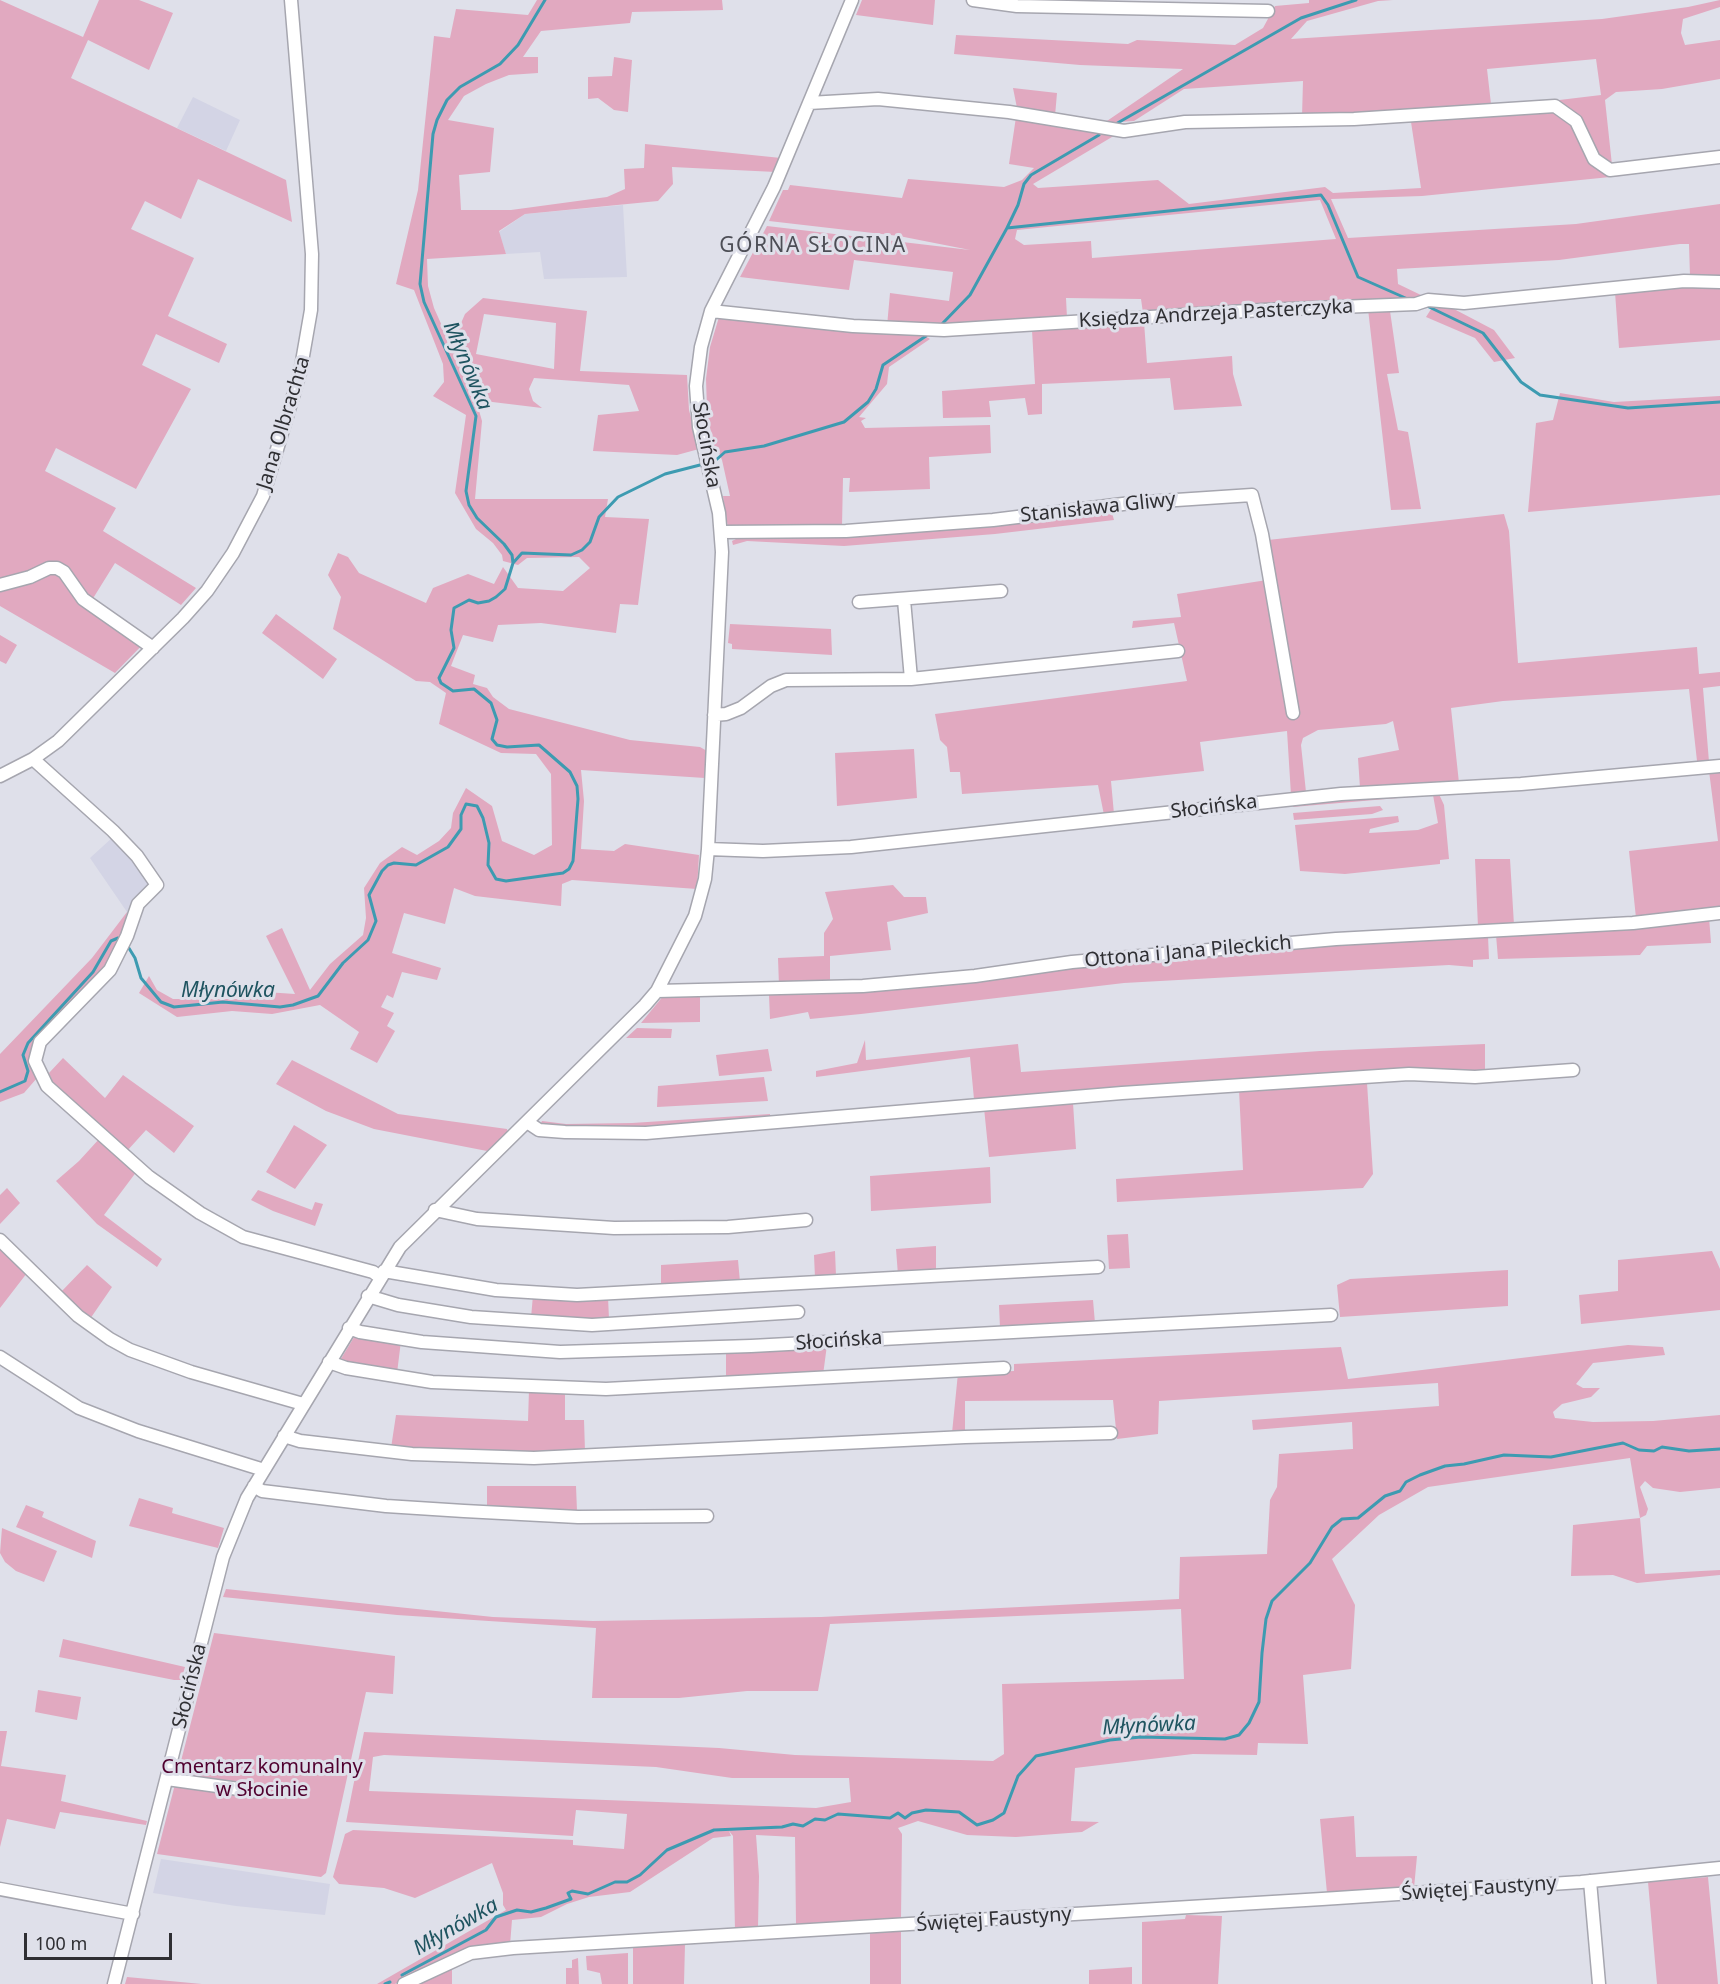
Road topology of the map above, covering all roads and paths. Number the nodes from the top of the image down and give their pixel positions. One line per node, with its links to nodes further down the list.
1 (291, 0): 14 (street, Jana Olbrachta)
2 (852, 0): 5 (street, Słocińska)
3 (973, 0): 4 (street)
4 (1268, 11)
5 (810, 103): 6 (street); 8 (street, Słocińska)
6 (1720, 157)
7 (1720, 282): 8 (street, Księdza Andrzeja Pasterczyka)
8 (711, 311): 9 (street, Słocińska)
9 (721, 532): 17 (street, Stanisława Gliwy); 18 (street, Słocińska)
10 (0, 585): 14 (street)
11 (1001, 591): 12 (street)
12 (904, 600): 13 (street); 16 (street)
13 (859, 602)
14 (153, 648): 19 (street, Jana Olbrachta)
15 (1178, 651): 16 (street)
16 (911, 679): 18 (street)
17 (1293, 713)
18 (714, 715): 22 (street, Słocińska)
19 (33, 759): 21 (street, Jana Olbrachta); 31 (street)
20 (1720, 766): 22 (street, Słocińska)
21 (0, 776)
22 (708, 849): 24 (street, Słocińska)
23 (1720, 913): 24 (street, Ottona i Jana Pileckich)
24 (657, 991): 26 (street, Słocińska)
25 (1573, 1070): 26 (street)
26 (527, 1122): 27 (street, Słocińska)
27 (435, 1210): 28 (street); 31 (street, Słocińska)
28 (806, 1220)
29 (0, 1240): 39 (street)
30 (1098, 1267): 31 (street)
31 (382, 1274): 32 (street, Słocińska)
32 (369, 1296): 33 (street); 35 (street, Słocińska)
33 (798, 1312)
34 (1331, 1315): 35 (street, Słocińska)
35 (349, 1328): 37 (street, Słocińska)
36 (0, 1357): 42 (street)
37 (329, 1362): 38 (street); 39 (street, Słocińska)
38 (1004, 1368)
39 (303, 1404): 41 (street, Słocińska)
40 (1111, 1433): 41 (street)
41 (284, 1436): 42 (street, Słocińska)
42 (264, 1470): 43 (street, Słocińska)
43 (254, 1486): 44 (street); 45 (street, Słocińska)
44 (707, 1516)
45 (167, 1779): 46 (street); 50 (street, Słocińska)
46 (253, 1791)
47 (1720, 1868): 48 (street, Świętej Faustyny)
48 (1590, 1881): 52 (street, Świętej Faustyny); 53 (street)
49 (0, 1889): 50 (street)
50 (133, 1914): 51 (street, Słocińska)
51 (114, 1984)
52 (404, 1984)
53 (1599, 1984)

